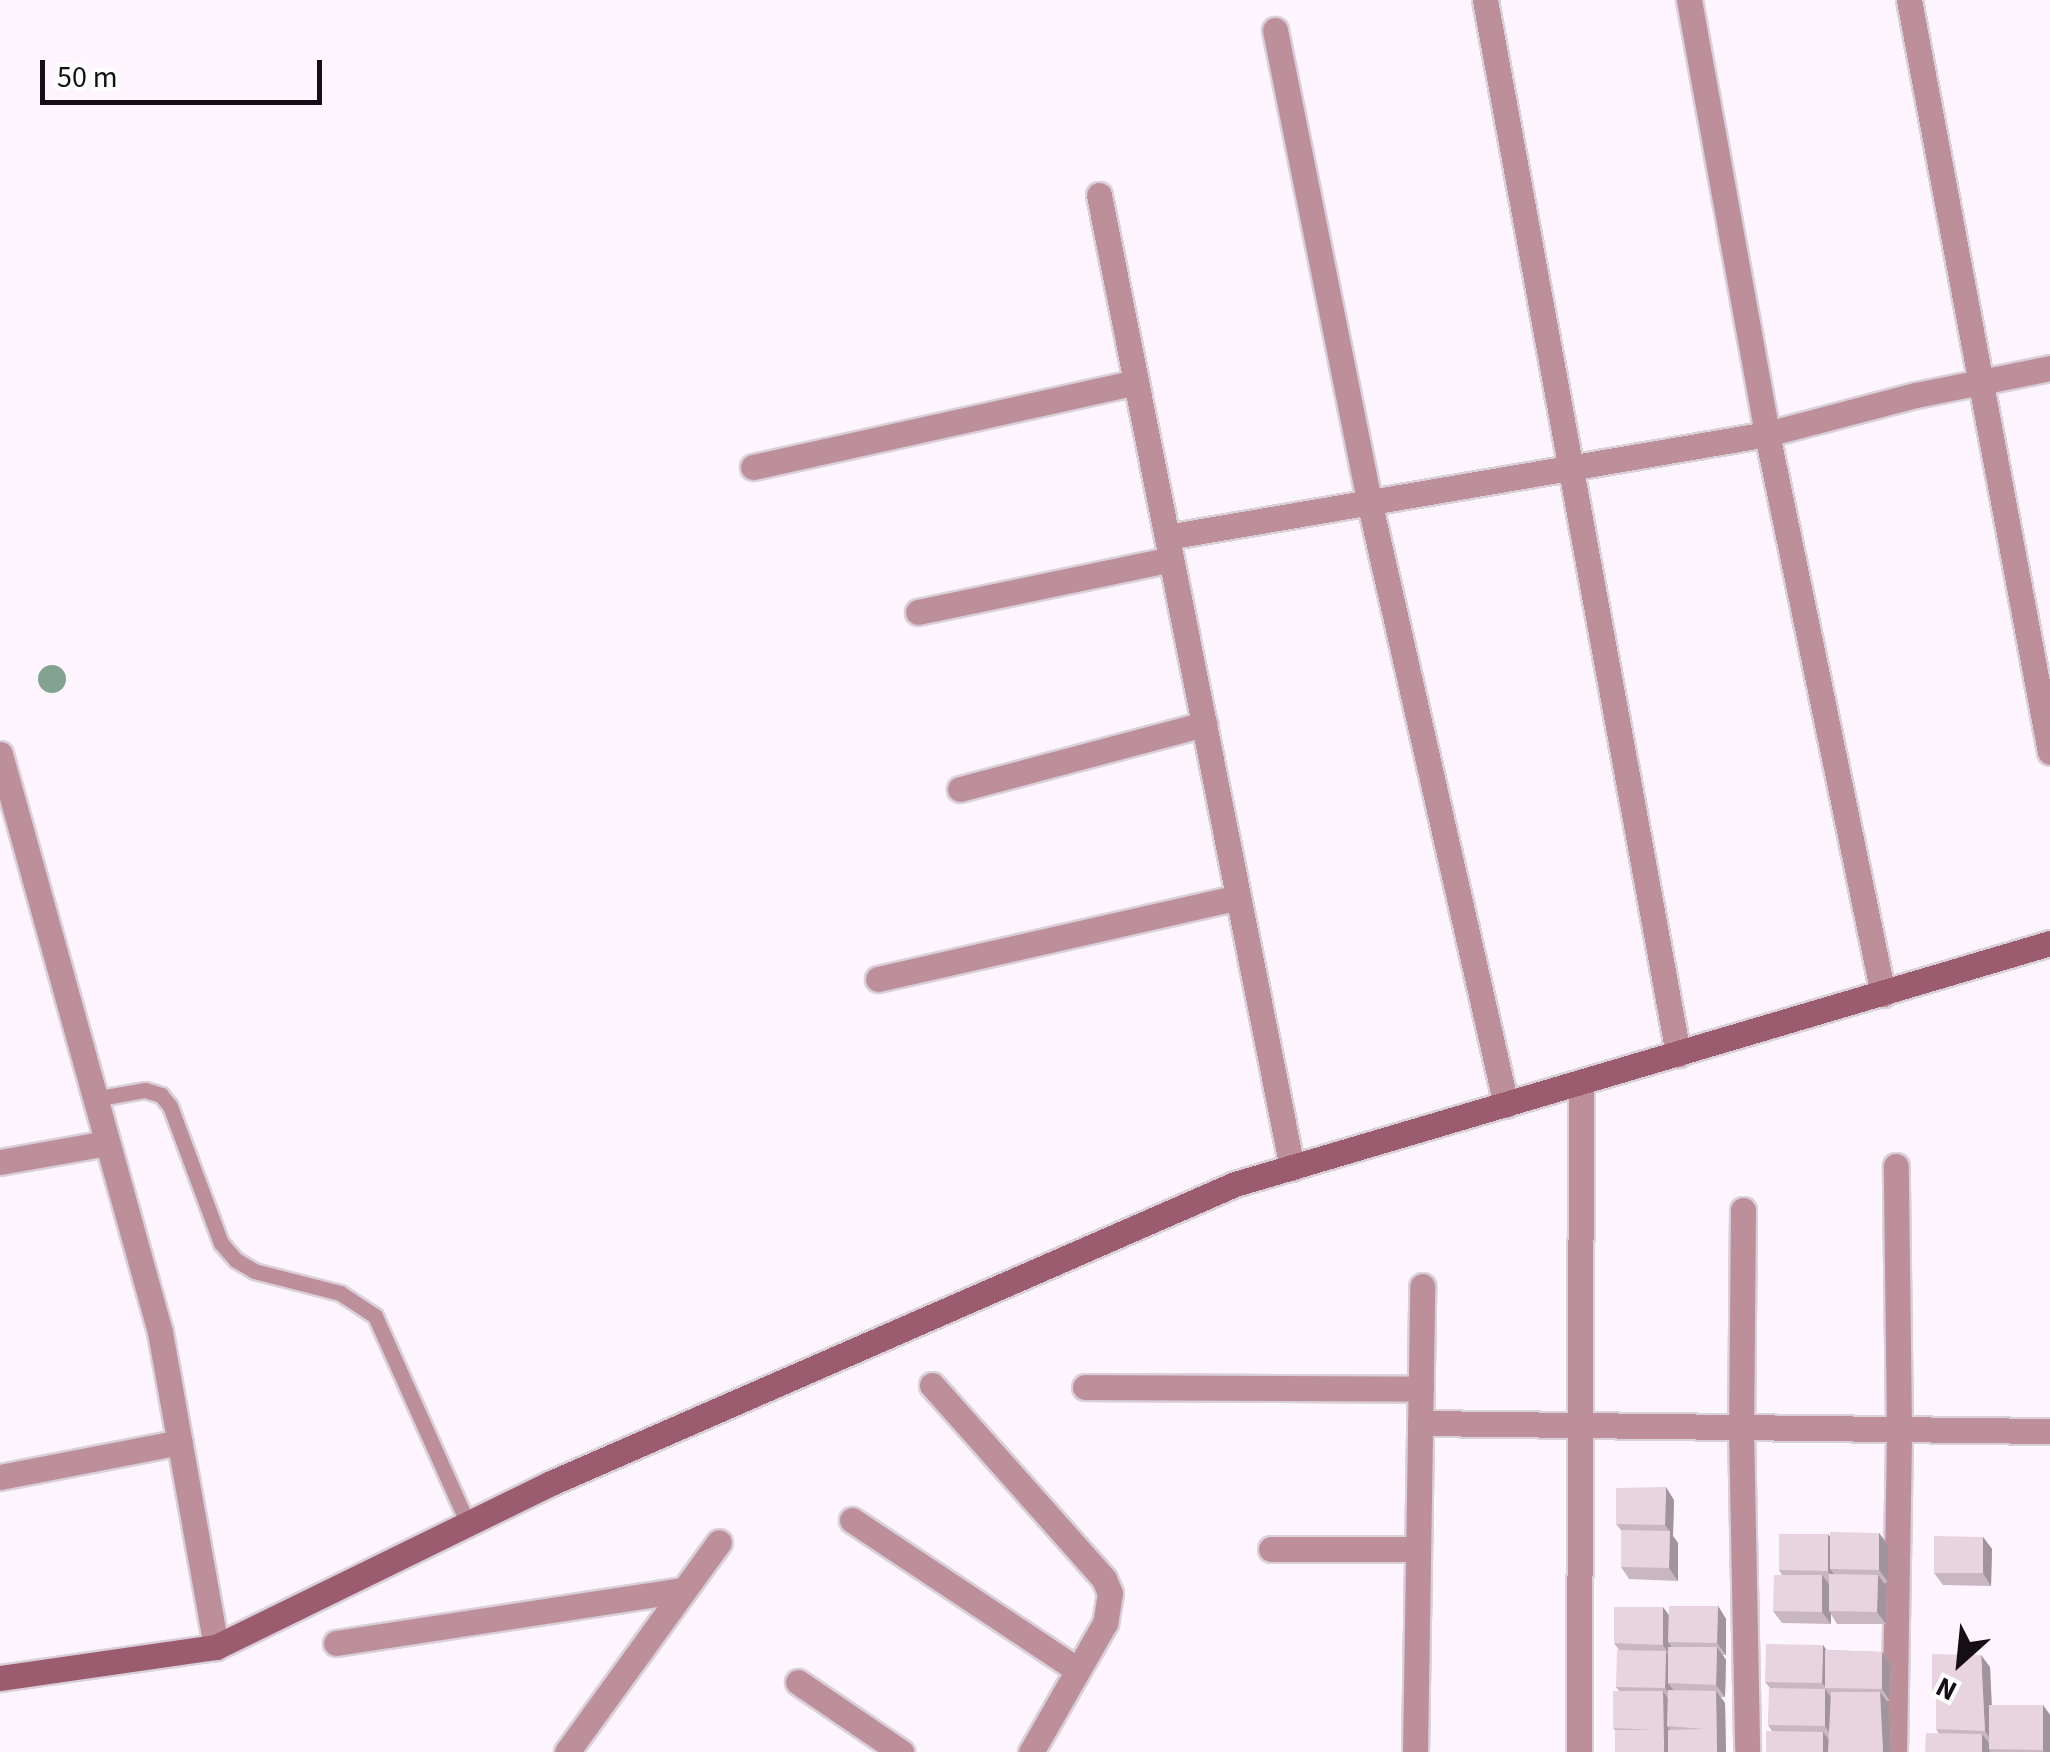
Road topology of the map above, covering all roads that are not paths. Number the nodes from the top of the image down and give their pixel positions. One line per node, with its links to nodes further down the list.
1 (1484, 0): 11 (street)
2 (1689, 0): 9 (street)
3 (1909, 0): 8 (street)
4 (1275, 30): 12 (street)
5 (1099, 195): 7 (street)
6 (2050, 368): 8 (street)
7 (1136, 382): 10 (street); 13 (street)
8 (1980, 385): 9 (street); 16 (street)
9 (1767, 434): 11 (street); 22 (street)
10 (753, 467)
11 (1572, 467): 12 (street); 23 (street)
12 (1370, 504): 13 (street); 26 (street)
13 (1169, 548): 14 (street); 15 (street)
14 (918, 612)
15 (1204, 724): 18 (street); 19 (street)
16 (2050, 752)
17 (0, 754): 25 (street)
18 (960, 789)
19 (1238, 897): 21 (street); 30 (street)
20 (2050, 942): 22 (street)
21 (878, 978)
22 (1883, 994): 23 (street)
23 (1678, 1054): 24 (street)
24 (1581, 1083): 26 (street); 37 (street)
25 (94, 1100): 27 (street); 44 (lane)
26 (1506, 1105): 30 (street)
27 (107, 1143): 28 (street); 41 (street)
28 (0, 1162)
29 (1896, 1166): 39 (street)
30 (1292, 1168): 44 (street)
31 (1743, 1210): 38 (street)
32 (1422, 1286): 35 (street)
33 (932, 1384): 51 (street)
34 (1085, 1387): 35 (street)
35 (1421, 1389): 36 (street)
36 (1420, 1423): 37 (street); 46 (street)
37 (1580, 1424): 38 (street); 59 (street)
38 (1741, 1426): 39 (street); 54 (street)
39 (1899, 1429): 40 (street); 60 (street)
40 (2050, 1431)
41 (180, 1442): 42 (street); 50 (street)
42 (0, 1477)
43 (852, 1520): 51 (street)
44 (468, 1524): 50 (street)
45 (719, 1542): 48 (street)
46 (1418, 1548): 47 (street); 58 (street)
47 (1271, 1549)
48 (684, 1590): 49 (street); 55 (street)
49 (336, 1643)
50 (216, 1648): 52 (street)
51 (1078, 1670): 57 (street)
52 (0, 1678)
53 (798, 1682): 56 (street)
54 (1746, 1748)
55 (566, 1752)
56 (901, 1752)
57 (1031, 1752)
58 (1415, 1752)
59 (1579, 1752)
60 (1894, 1752)

